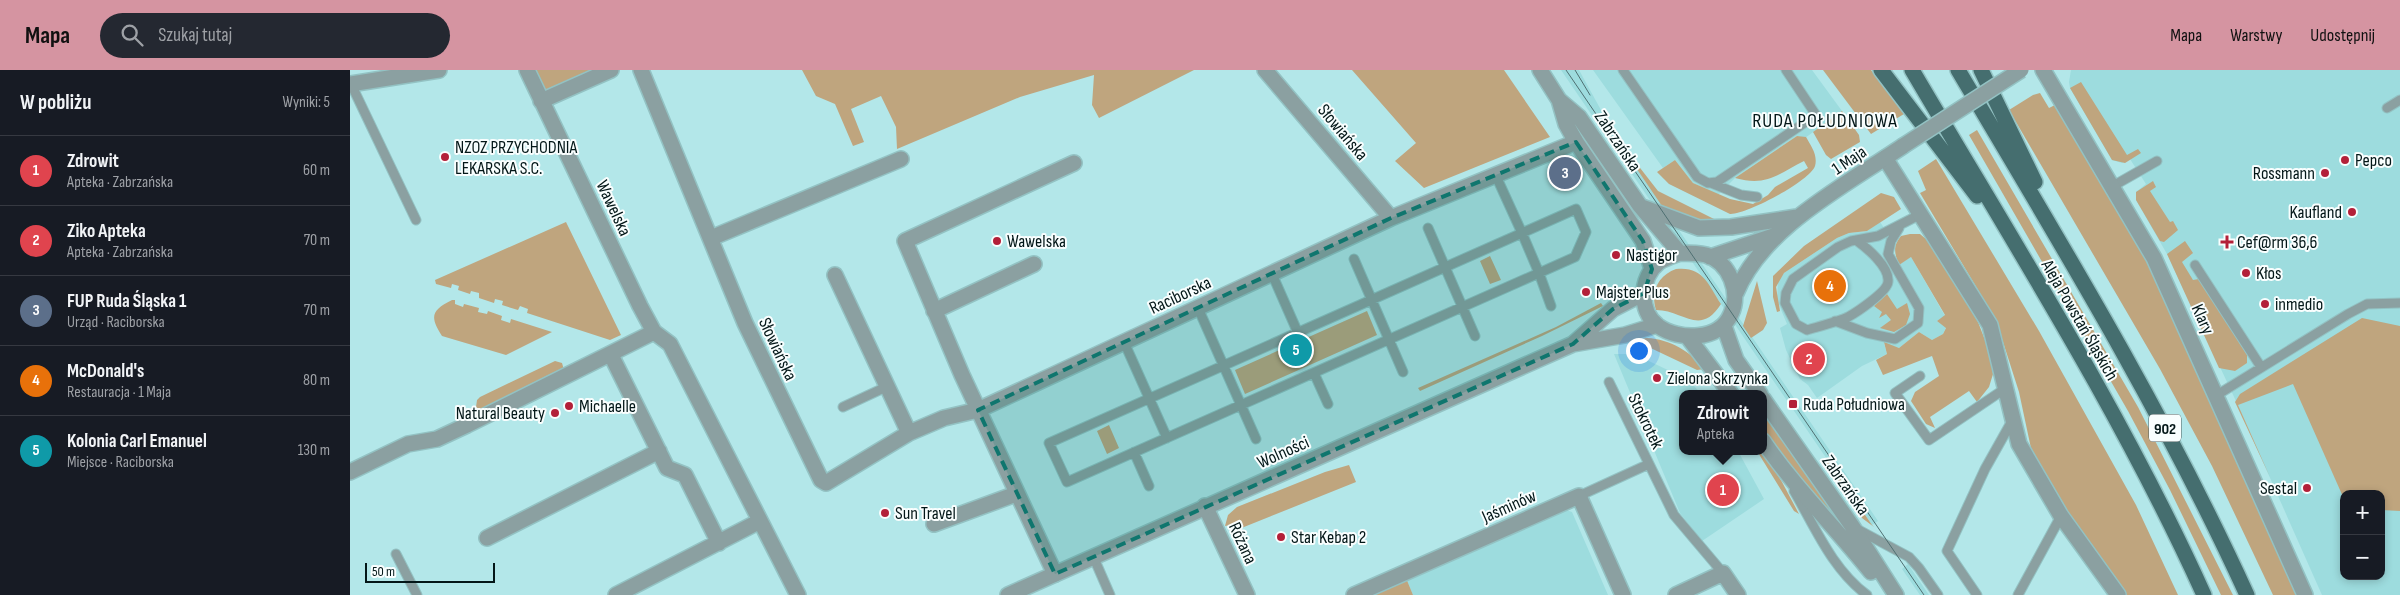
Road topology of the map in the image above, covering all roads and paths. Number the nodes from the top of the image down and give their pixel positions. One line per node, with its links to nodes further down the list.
1 (439, 70): 15 (street)
2 (527, 70): 18 (street, Wawelska)
3 (611, 70): 18 (street)
4 (641, 70): 38 (street, Słowiańska)
5 (1265, 70): 32 (street, Słowiańska)
6 (1540, 70): 16 (street, Zabrzańska)
7 (1623, 70): 26 (lane)
8 (1786, 70): 26 (lane)
9 (1881, 70): 40 (main road)
10 (1912, 70): 40 (main road, Aleja Powstań Śląskich / 902)
11 (1958, 70): 46 (main road, Aleja Powstań Śląskich / 902)
12 (1982, 70): 46 (main road)
13 (2021, 70): 21 (street, 1 Maja, bridge)
14 (2043, 70): 27 (street, Klary)
15 (351, 84): 33 (lane)
16 (1559, 100): 20 (street, Zabrzańska); 29 (street, Zabrzańska)
17 (2400, 100): 19 (lane)
18 (541, 101): 63 (street, Wawelska)
19 (2387, 108)
20 (1571, 145): 25 (street, Raciborska); 48 (street, Zabrzańska)
21 (1886, 158): 30 (street); 31 (street, 1 Maja)
22 (901, 159): 38 (street)
23 (2157, 161): 27 (lane)
24 (1074, 163): 59 (street)
25 (1496, 176): 32 (street, Raciborska); 36 (lane)
26 (1708, 182): 28 (lane)
27 (2113, 186): 81 (street, Klary)
28 (1757, 197)
29 (1640, 206): 31 (street); 41 (street, Zabrzańska)
30 (1922, 214): 34 (lane); 78 (street)
31 (1799, 217): 37 (street, 1 Maja)
32 (1391, 218): 50 (street, Raciborska)
33 (416, 220)
34 (1900, 226): 39 (lane); 60 (lane)
35 (1428, 228): 47 (lane)
36 (1522, 234): 47 (lane); 49 (lane); 49 (lane)
37 (1776, 235): 42 (street, 1 Maja); 53 (street, 1 Maja)
38 (711, 238): 89 (street, Słowiańska)
39 (1856, 240): 60 (lane); 60 (lane)
40 (2018, 251): 129 (main road, Aleja Powstań Śląskich / 902)
41 (1680, 253): 42 (street); 48 (street)
42 (1710, 257): 53 (street)
43 (1354, 259): 54 (lane)
44 (1034, 264): 59 (street)
45 (2195, 264): 72 (lane)
46 (2074, 265): 130 (main road, Aleja Powstań Śląskich / 902)
47 (1445, 267): 54 (lane); 57 (lane)
48 (1652, 270): 52 (street)
49 (1539, 273): 56 (lane); 57 (lane)
50 (1272, 274): 58 (street, Raciborska); 64 (lane)
51 (835, 275): 77 (street)
52 (1644, 293): 61 (street); 69 (street, Wolności)
53 (1736, 293): 62 (street)
54 (1372, 300): 64 (lane); 67 (lane)
55 (2400, 303): 72 (lane)
56 (1550, 306)
57 (1463, 307): 65 (lane); 67 (lane)
58 (1198, 308): 68 (street, Raciborska); 71 (lane)
59 (934, 311): 87 (street)
60 (1833, 321)
61 (1657, 325): 66 (street); 69 (street, Wolności)
62 (1724, 326): 66 (street); 80 (street)
63 (654, 332): 70 (street); 103 (street, Wawelska)
64 (1298, 333): 71 (lane)
65 (1475, 336)
66 (1687, 336): 79 (street)
67 (1389, 340): 73 (lane); 74 (lane)
68 (1124, 342): 82 (lane); 87 (street, Raciborska)
69 (1572, 344): 101 (street, Wolności)
70 (611, 355): 93 (street); 96 (street)
71 (1223, 366): 82 (lane); 85 (lane)
72 (2261, 367): 81 (lane)
73 (1403, 372)
74 (1314, 373): 83 (lane); 85 (lane)
75 (1920, 376): 78 (lane)
76 (1608, 382): 95 (lane, Stokrotek)
77 (886, 387): 86 (lane); 89 (street)
78 (2006, 388): 88 (street)
79 (1728, 390)
80 (1757, 390)
81 (2217, 395): 131 (street, Klary)
82 (1149, 399): 90 (lane); 94 (lane)
83 (1328, 404)
84 (1767, 404): 105 (street, Zabrzańska)
85 (1241, 405): 90 (lane); 91 (lane)
86 (843, 407)
87 (978, 410): 89 (street, Słowiańska); 99 (street)
88 (2012, 421): 102 (street); 126 (lane)
89 (909, 433)
90 (1167, 438): 94 (lane)
91 (1256, 439)
92 (1767, 447): 97 (street, Zabrzańska)
93 (658, 452): 106 (street); 107 (street)
94 (1134, 452): 98 (lane)
95 (1649, 464): 100 (lane); 110 (lane, Stokrotek)
96 (350, 472)
97 (1784, 473): 122 (lane); 123 (street, Zabrzańska)
98 (1149, 486)
99 (1016, 494): 104 (street); 111 (street)
100 (1579, 496): 118 (street, Jaśminów); 119 (street)
101 (1205, 506): 109 (street, Wolności); 117 (street, Różana)
102 (2061, 516): 127 (lane); 128 (street)
103 (760, 521): 107 (street); 114 (street, Wawelska)
104 (934, 524)
105 (1852, 526): 124 (street, Zabrzańska); 125 (lane)
106 (487, 538)
107 (720, 543): 113 (street)
108 (396, 554): 112 (lane)
109 (1093, 556): 111 (street, Wolności); 116 (lane)
110 (1723, 573): 120 (street); 121 (street)
111 (1054, 574): 115 (street, Wolności)
112 (416, 595)
113 (616, 595)
114 (798, 595)
115 (1008, 595)
116 (1110, 595)
117 (1247, 595)
118 (1354, 595)
119 (1623, 595)
120 (1676, 595)
121 (1738, 595)
122 (1867, 595)
123 (1889, 595)
124 (1896, 595)
125 (1938, 595)
126 (1977, 595)
127 (2018, 595)
128 (2118, 595)
129 (2204, 595)
130 (2247, 595)
131 (2306, 595)

